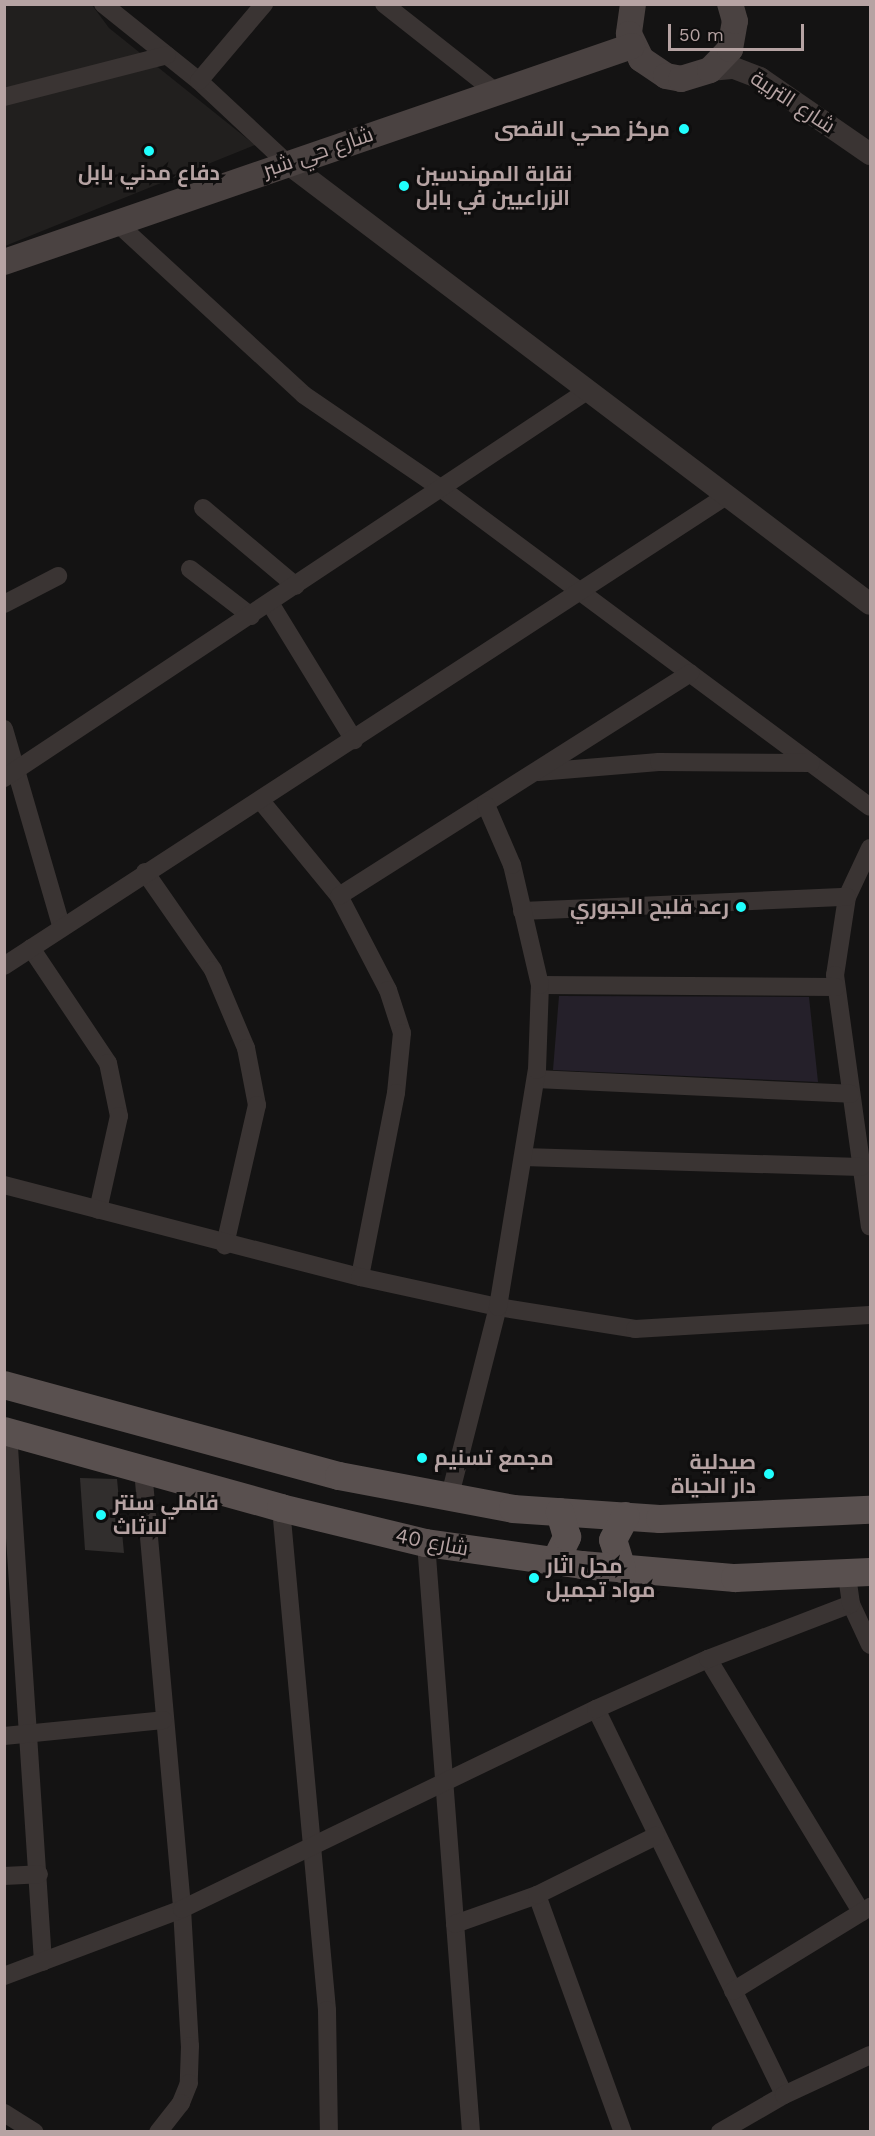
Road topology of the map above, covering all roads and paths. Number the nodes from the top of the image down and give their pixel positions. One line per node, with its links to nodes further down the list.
1 (103, 4): 7 (street)
2 (264, 4): 9 (street)
3 (384, 4): 10 (street)
4 (631, 6): 6 (main road)
5 (737, 10): 8 (main road)
6 (633, 46): 8 (main road); 10 (main road, شارع حي شبر)
7 (167, 55): 9 (street); 11 (street)
8 (710, 70): 12 (street, شارع التربية)
9 (199, 81): 13 (street)
10 (496, 92): 13 (main road, شارع حي شبر)
11 (4, 97)
12 (870, 154)
13 (286, 162): 14 (main road, شارع حي شبر); 16 (street)
14 (116, 222): 15 (main road, شارع حي شبر); 17 (street)
15 (4, 262)
16 (587, 392): 17 (street); 18 (street)
17 (442, 489): 22 (street); 23 (street)
18 (726, 496): 23 (street); 26 (street)
19 (203, 508): 22 (street)
20 (190, 569): 27 (street)
21 (58, 576): 25 (street)
22 (296, 586): 24 (street)
23 (579, 591): 28 (street); 30 (street)
24 (270, 603): 27 (street); 30 (street)
25 (4, 604)
26 (870, 604)
27 (251, 615): 33 (street)
28 (690, 673): 31 (street); 32 (street)
29 (4, 729): 33 (street)
30 (354, 740): 34 (street)
31 (811, 764): 32 (street); 36 (street)
32 (536, 772): 35 (street)
33 (11, 774): 42 (street)
34 (261, 801): 38 (street); 39 (street)
35 (486, 805): 39 (street); 41 (street)
36 (870, 807)
37 (870, 848): 40 (street)
38 (145, 872): 42 (street); 54 (street)
39 (339, 896): 55 (street)
40 (847, 897): 41 (street); 46 (street)
41 (522, 911): 45 (street)
42 (62, 928): 43 (street)
43 (31, 948): 44 (street); 52 (street)
44 (4, 966)
45 (540, 985): 46 (street); 47 (street)
46 (836, 987): 48 (street)
47 (536, 1079): 48 (street); 49 (street)
48 (851, 1094): 50 (street)
49 (523, 1157): 50 (street); 56 (street)
50 (861, 1167): 53 (street)
51 (4, 1185): 52 (street)
52 (98, 1210): 54 (street)
53 (870, 1227)
54 (225, 1245): 55 (street)
55 (360, 1277): 56 (street)
56 (498, 1307): 57 (street); 61 (street)
57 (870, 1315)
58 (4, 1385): 61 (main road)
59 (6, 1431): 60 (main road, شارع 40); 70 (street)
60 (143, 1470): 62 (main road, شارع 40); 75 (street)
61 (449, 1499): 64 (main road)
62 (280, 1508): 66 (main road, شارع 40); 80 (street)
63 (870, 1510): 65 (main road)
64 (560, 1512): 65 (main road); 67 (main road)
65 (626, 1516): 68 (main road)
66 (426, 1543): 67 (main road, شارع 40); 78 (street)
67 (555, 1562): 68 (main road, شارع 40)
68 (622, 1569): 69 (main road, شارع 40)
69 (859, 1573): 71 (street)
70 (12, 1593): 76 (street)
71 (851, 1604): 72 (street); 73 (street)
72 (870, 1645)
73 (708, 1659): 74 (street); 85 (street)
74 (596, 1708): 78 (street); 79 (street)
75 (163, 1720): 76 (street); 84 (street)
76 (28, 1734): 77 (street); 81 (street)
77 (4, 1736)
78 (446, 1780): 80 (street); 86 (street)
79 (656, 1836): 83 (street); 89 (street)
80 (310, 1849): 84 (street); 96 (street)
81 (39, 1874): 82 (street); 87 (street)
82 (4, 1876)
83 (537, 1895): 86 (street); 98 (street)
84 (182, 1910): 87 (street); 95 (street)
85 (866, 1910): 89 (street)
86 (455, 1924): 97 (street)
87 (43, 1962): 88 (street)
88 (4, 1976)
89 (732, 1991): 91 (street)
90 (870, 2055): 91 (street)
91 (784, 2095): 93 (street)
92 (4, 2113): 94 (street)
93 (746, 2126): 99 (street)
94 (34, 2132)
95 (158, 2132)
96 (329, 2132)
97 (471, 2132)
98 (623, 2132)
99 (720, 2132)

